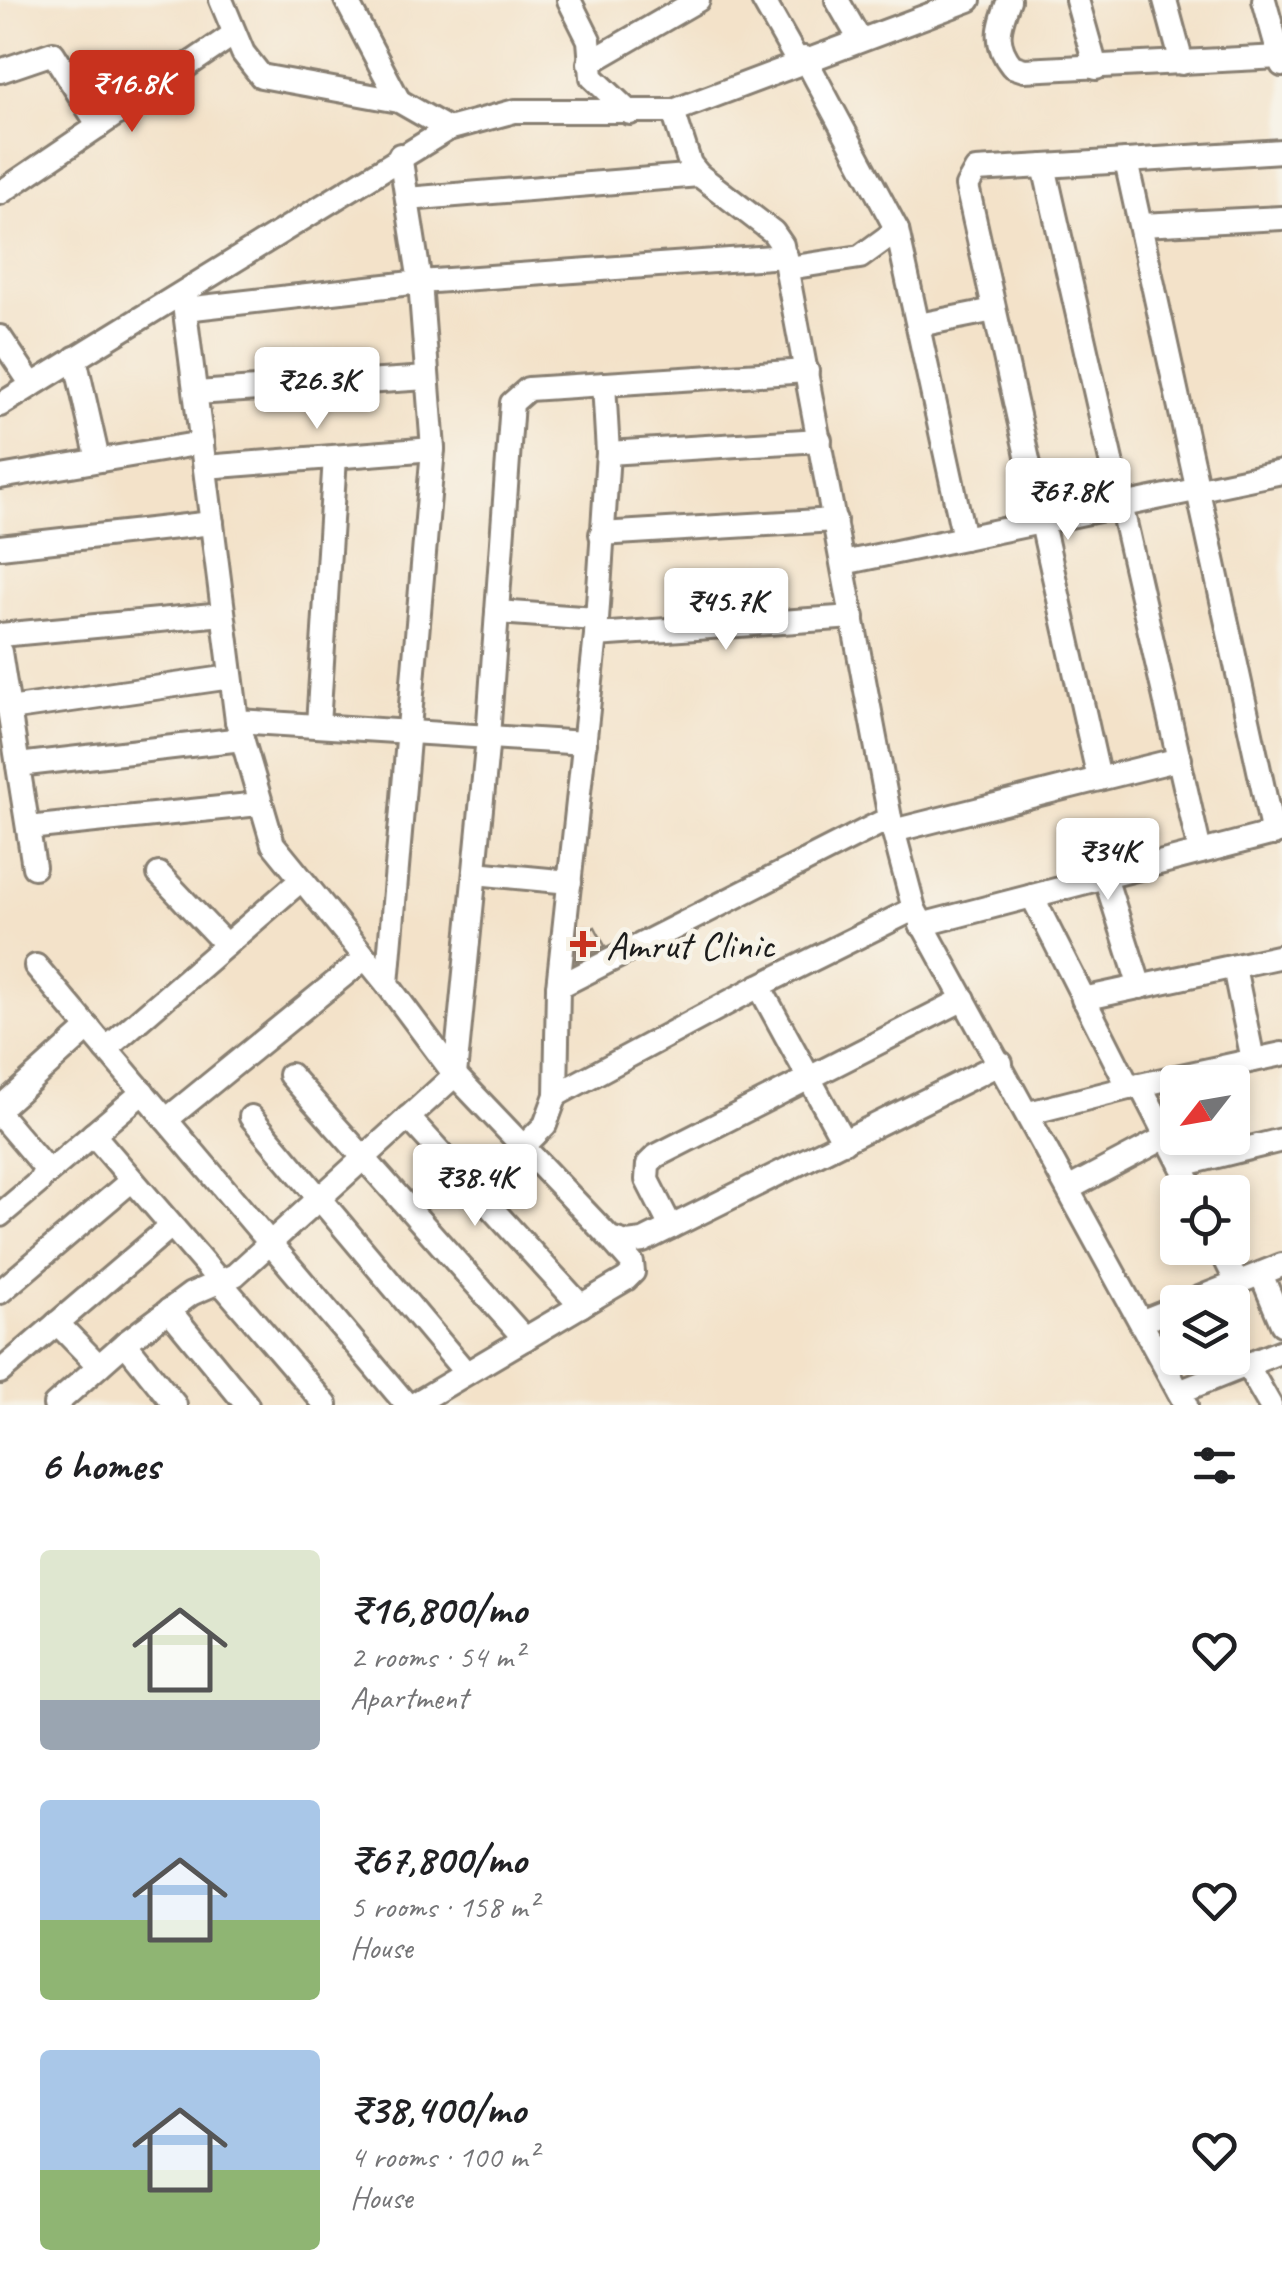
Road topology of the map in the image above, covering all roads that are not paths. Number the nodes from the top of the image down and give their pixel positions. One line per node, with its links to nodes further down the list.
1 (346, 0): 21 (street)
2 (569, 0): 17 (street)
3 (698, 0): 17 (street)
4 (763, 0): 15 (street)
5 (837, 0): 14 (street)
6 (969, 0): 12 (street)
7 (1010, 0): 19 (street)
8 (1077, 0): 19 (street)
9 (1165, 0): 18 (street)
10 (1264, 0): 16 (street)
11 (225, 2): 13 (street)
12 (908, 10): 14 (street)
13 (234, 34): 21 (street); 24 (street)
14 (860, 40): 15 (street)
15 (802, 60): 22 (street); 35 (street)
16 (1281, 61): 18 (street)
17 (589, 63): 23 (street)
18 (1182, 63): 19 (street)
19 (1096, 68)
20 (0, 71): 24 (street)
21 (399, 101): 25 (street)
22 (673, 112): 23 (street); 30 (street)
23 (630, 114): 25 (street)
24 (99, 126): 31 (street)
25 (448, 129): 27 (street)
26 (1282, 151): 28 (street)
27 (400, 155): 32 (street); 38 (street)
28 (1126, 161): 29 (street); 34 (street)
29 (1044, 166): 39 (street); 58 (street)
30 (698, 175): 32 (street); 36 (street)
31 (0, 193)
32 (407, 200): 37 (street)
33 (1282, 218): 34 (street)
34 (1140, 225): 57 (street)
35 (897, 230): 36 (street); 40 (street)
36 (787, 262): 37 (street); 43 (street)
37 (420, 282): 38 (street); 44 (street)
38 (184, 300): 42 (street); 47 (street)
39 (994, 310): 40 (street); 60 (street)
40 (919, 324): 63 (street)
41 (0, 337): 46 (street)
42 (75, 358): 46 (street); 54 (street)
43 (807, 371): 45 (street); 49 (street)
44 (427, 378): 47 (street); 50 (street)
45 (604, 384): 51 (street); 66 (street)
46 (32, 385): 48 (street)
47 (196, 394): 52 (street)
48 (0, 404)
49 (820, 440): 51 (street); 59 (street)
50 (432, 449): 53 (street); 76 (street)
51 (608, 453): 62 (street)
52 (204, 455): 53 (street); 54 (street); 61 (street)
53 (336, 456): 74 (street)
54 (98, 460): 56 (street)
55 (1282, 472): 57 (street)
56 (0, 476)
57 (1198, 490): 58 (street); 85 (street)
58 (1123, 505): 60 (street); 79 (street)
59 (835, 520): 62 (street); 65 (street)
60 (1041, 522): 63 (street); 81 (street)
61 (212, 523): 64 (street); 67 (street)
62 (601, 534): 69 (street)
63 (964, 538): 65 (street)
64 (0, 546)
65 (843, 564): 68 (street)
66 (497, 612): 69 (street); 77 (street)
67 (224, 614): 70 (street); 72 (street)
68 (853, 618): 69 (street); 83 (street)
69 (596, 627): 78 (street)
70 (0, 634)
71 (0, 652): 73 (street)
72 (231, 677): 73 (street); 75 (street)
73 (7, 722): 80 (street)
74 (318, 726): 75 (street); 76 (street)
75 (240, 730): 80 (street); 82 (street)
76 (410, 733): 77 (street); 100 (street)
77 (488, 737): 78 (street); 88 (street)
78 (585, 743): 92 (street)
79 (1180, 759): 81 (street); 86 (street)
80 (18, 765): 84 (street)
81 (1099, 779): 83 (street)
82 (259, 804): 84 (street); 91 (street)
83 (892, 824): 94 (street); 103 (street)
84 (28, 828): 87 (street)
85 (1277, 832): 86 (street)
86 (1200, 852): 90 (street)
87 (34, 867)
88 (475, 873): 92 (street); 112 (street)
89 (159, 874): 95 (street)
90 (1105, 877): 93 (street); 102 (street)
91 (301, 880): 95 (street); 97 (street)
92 (570, 882): 103 (street)
93 (1032, 896): 94 (street); 105 (street)
94 (917, 917): 101 (street); 104 (street)
95 (226, 944): 107 (street)
96 (1282, 956): 99 (street)
97 (365, 958): 100 (street); 120 (street)
98 (36, 966): 106 (street)
99 (1234, 966): 102 (street); 109 (street)
100 (387, 984): 112 (street)
101 (758, 986): 113 (street); 116 (street)
102 (1140, 986): 105 (street)
103 (558, 987): 116 (street)
104 (964, 998): 110 (street); 113 (street)
105 (1083, 998): 114 (street)
106 (89, 1028): 107 (street); 121 (street)
107 (106, 1048): 115 (street)
108 (1282, 1054): 109 (street)
109 (1253, 1060): 114 (street)
110 (1001, 1063): 117 (street); 125 (street)
111 (290, 1075): 129 (street)
112 (455, 1075): 118 (street); 126 (street)
113 (810, 1078): 125 (street); 138 (street)
114 (1135, 1087): 117 (street); 122 (street)
115 (144, 1092): 120 (street); 123 (street)
116 (556, 1095): 126 (street)
117 (1028, 1113): 134 (street)
118 (408, 1116): 129 (street); 147 (street)
119 (251, 1117): 135 (street)
120 (166, 1120): 140 (street)
121 (3, 1122): 131 (street)
122 (1160, 1127)
123 (93, 1134): 131 (street); 133 (street)
124 (1160, 1140): 134 (street)
125 (844, 1142): 138 (street)
126 (526, 1144): 139 (street)
127 (1280, 1144): 130 (street)
128 (1175, 1155): 130 (street)
129 (364, 1158): 135 (street); 153 (street)
130 (1181, 1166): 132 (street)
131 (45, 1175): 136 (street)
132 (1186, 1175)
133 (132, 1180): 137 (street); 146 (street)
134 (1070, 1188): 150 (street)
135 (321, 1198): 140 (street); 160 (street)
136 (0, 1215)
137 (172, 1226): 143 (street); 151 (street)
138 (671, 1226): 139 (street)
139 (610, 1238): 147 (street)
140 (272, 1244): 143 (street); 167 (street)
141 (1228, 1265): 144 (street)
142 (1271, 1269): 144 (street); 152 (street)
143 (222, 1282): 148 (street); 166 (street)
144 (1237, 1283): 145 (street)
145 (1232, 1285)
146 (0, 1292)
147 (581, 1306): 153 (street)
148 (169, 1310): 154 (street); 165 (street)
149 (1160, 1315): 150 (street)
150 (1143, 1322): 162 (street)
151 (57, 1323): 157 (street); 158 (street)
152 (1282, 1324)
153 (525, 1339): 160 (street)
154 (125, 1343): 157 (street); 164 (street)
155 (1282, 1351): 156 (street)
156 (1250, 1363)
157 (99, 1366): 163 (street)
158 (0, 1372)
159 (1250, 1372): 168 (street)
160 (466, 1374): 167 (street)
161 (1227, 1375): 162 (street)
162 (1183, 1398)
163 (55, 1405)
164 (175, 1405)
165 (247, 1405)
166 (326, 1405)
167 (410, 1405)
168 (1270, 1405)

